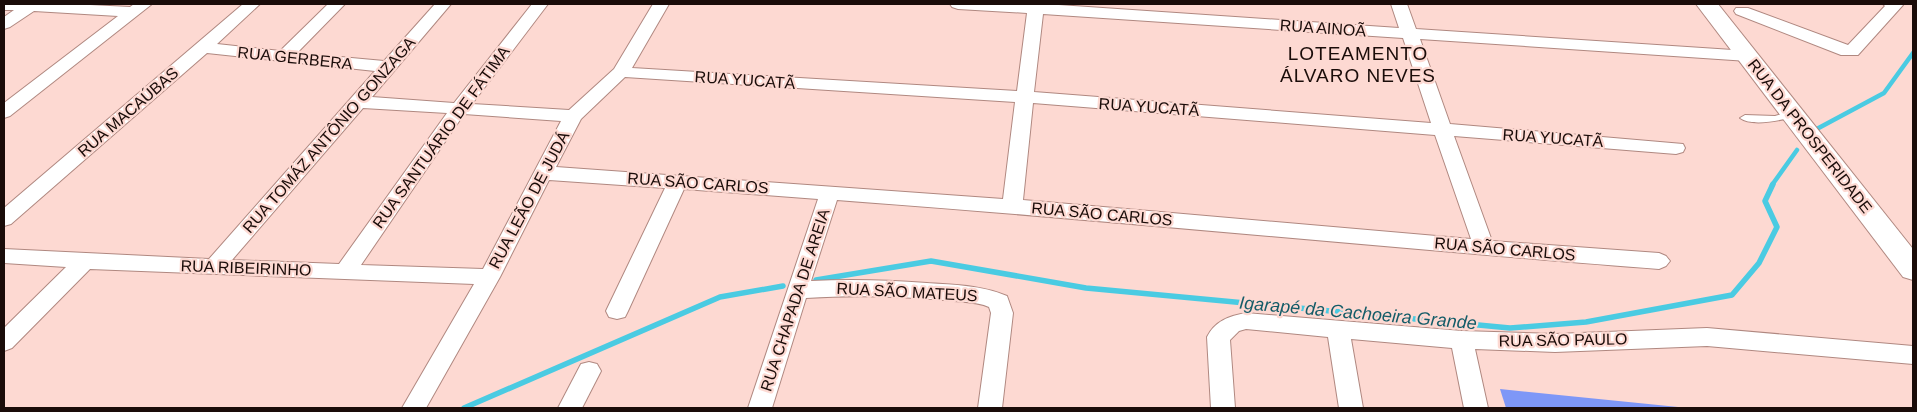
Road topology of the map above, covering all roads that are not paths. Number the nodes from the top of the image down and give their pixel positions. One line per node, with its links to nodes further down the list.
1 (4, 4): 11 (street)
2 (252, 4): 17 (street, RUA MACAÚBAS)
3 (337, 4): 19 (street)
4 (443, 4): 20 (street, RUA TOMÁZ ANTÔNIO GONZAGA)
5 (540, 4): 24 (street, RUA SANTUÁRIO DE FÁTIMA)
6 (661, 4): 21 (street, RUA LEÃO DE JUDÁ)
7 (958, 4): 12 (street, RUA AINOÃ)
8 (1399, 4): 16 (street)
9 (1707, 4): 18 (street, RUA DA PROSPERIDADE)
10 (1894, 4): 14 (street)
11 (32, 5): 13 (street); 15 (street)
12 (1036, 6): 16 (street, RUA AINOÃ); 22 (street)
13 (139, 8): 25 (street)
14 (1742, 11)
15 (4, 24)
16 (1411, 34): 18 (street, RUA AINOÃ); 29 (street)
17 (203, 48): 19 (street, RUA GERBERA); 35 (street, RUA MACAÚBAS)
18 (1748, 56): 27 (street, RUA DA PROSPERIDADE)
19 (283, 57): 20 (street, RUA GERBERA)
20 (388, 67): 23 (street, RUA TOMÁZ ANTÔNIO GONZAGA)
21 (621, 72): 22 (street, RUA YUCATÃ); 26 (street, RUA LEÃO DE JUDÁ)
22 (1025, 97): 29 (street, RUA YUCATÃ); 34 (street)
23 (359, 102): 24 (street); 40 (street, RUA TOMÁZ ANTÔNIO GONZAGA)
24 (459, 109): 26 (street); 42 (street, RUA SANTUÁRIO DE FÁTIMA)
25 (4, 112)
26 (573, 116): 31 (street, RUA LEÃO DE JUDÁ)
27 (1795, 116): 28 (lane); 41 (street, RUA DA PROSPERIDADE)
28 (1745, 118)
29 (1445, 130): 30 (street, RUA YUCATÃ); 36 (street)
30 (1676, 148)
31 (544, 173): 32 (street, RUA SÃO CARLOS); 43 (street, RUA LEÃO DE JUDÁ)
32 (678, 181): 33 (street, RUA SÃO CARLOS); 45 (street)
33 (830, 192): 34 (street, RUA SÃO CARLOS); 44 (street, RUA CHAPADA DE AREIA)
34 (1012, 206): 36 (street, RUA SÃO CARLOS)
35 (4, 219)
36 (1484, 248): 39 (street, RUA SÃO CARLOS)
37 (4, 256): 38 (street, RUA RIBEIRINHO)
38 (85, 261): 40 (street, RUA RIBEIRINHO); 48 (street)
39 (1659, 261)
40 (214, 267): 42 (street, RUA RIBEIRINHO)
41 (1913, 269)
42 (345, 272): 43 (street, RUA RIBEIRINHO)
43 (489, 277): 51 (street, RUA LEÃO DE JUDÁ)
44 (799, 282): 53 (street, RUA CHAPADA DE AREIA); 54 (street, RUA SÃO MATEUS)
45 (617, 310)
46 (1338, 328): 47 (street, RUA SÃO PAULO); 55 (street, RUA SÃO PAULO); 56 (street)
47 (1462, 340): 49 (street, RUA SÃO PAULO); 57 (street)
48 (4, 342)
49 (1913, 355)
50 (589, 371): 52 (street)
51 (414, 408)
52 (570, 408)
53 (760, 408)
54 (990, 408)
55 (1223, 408)
56 (1351, 408)
57 (1476, 408)

